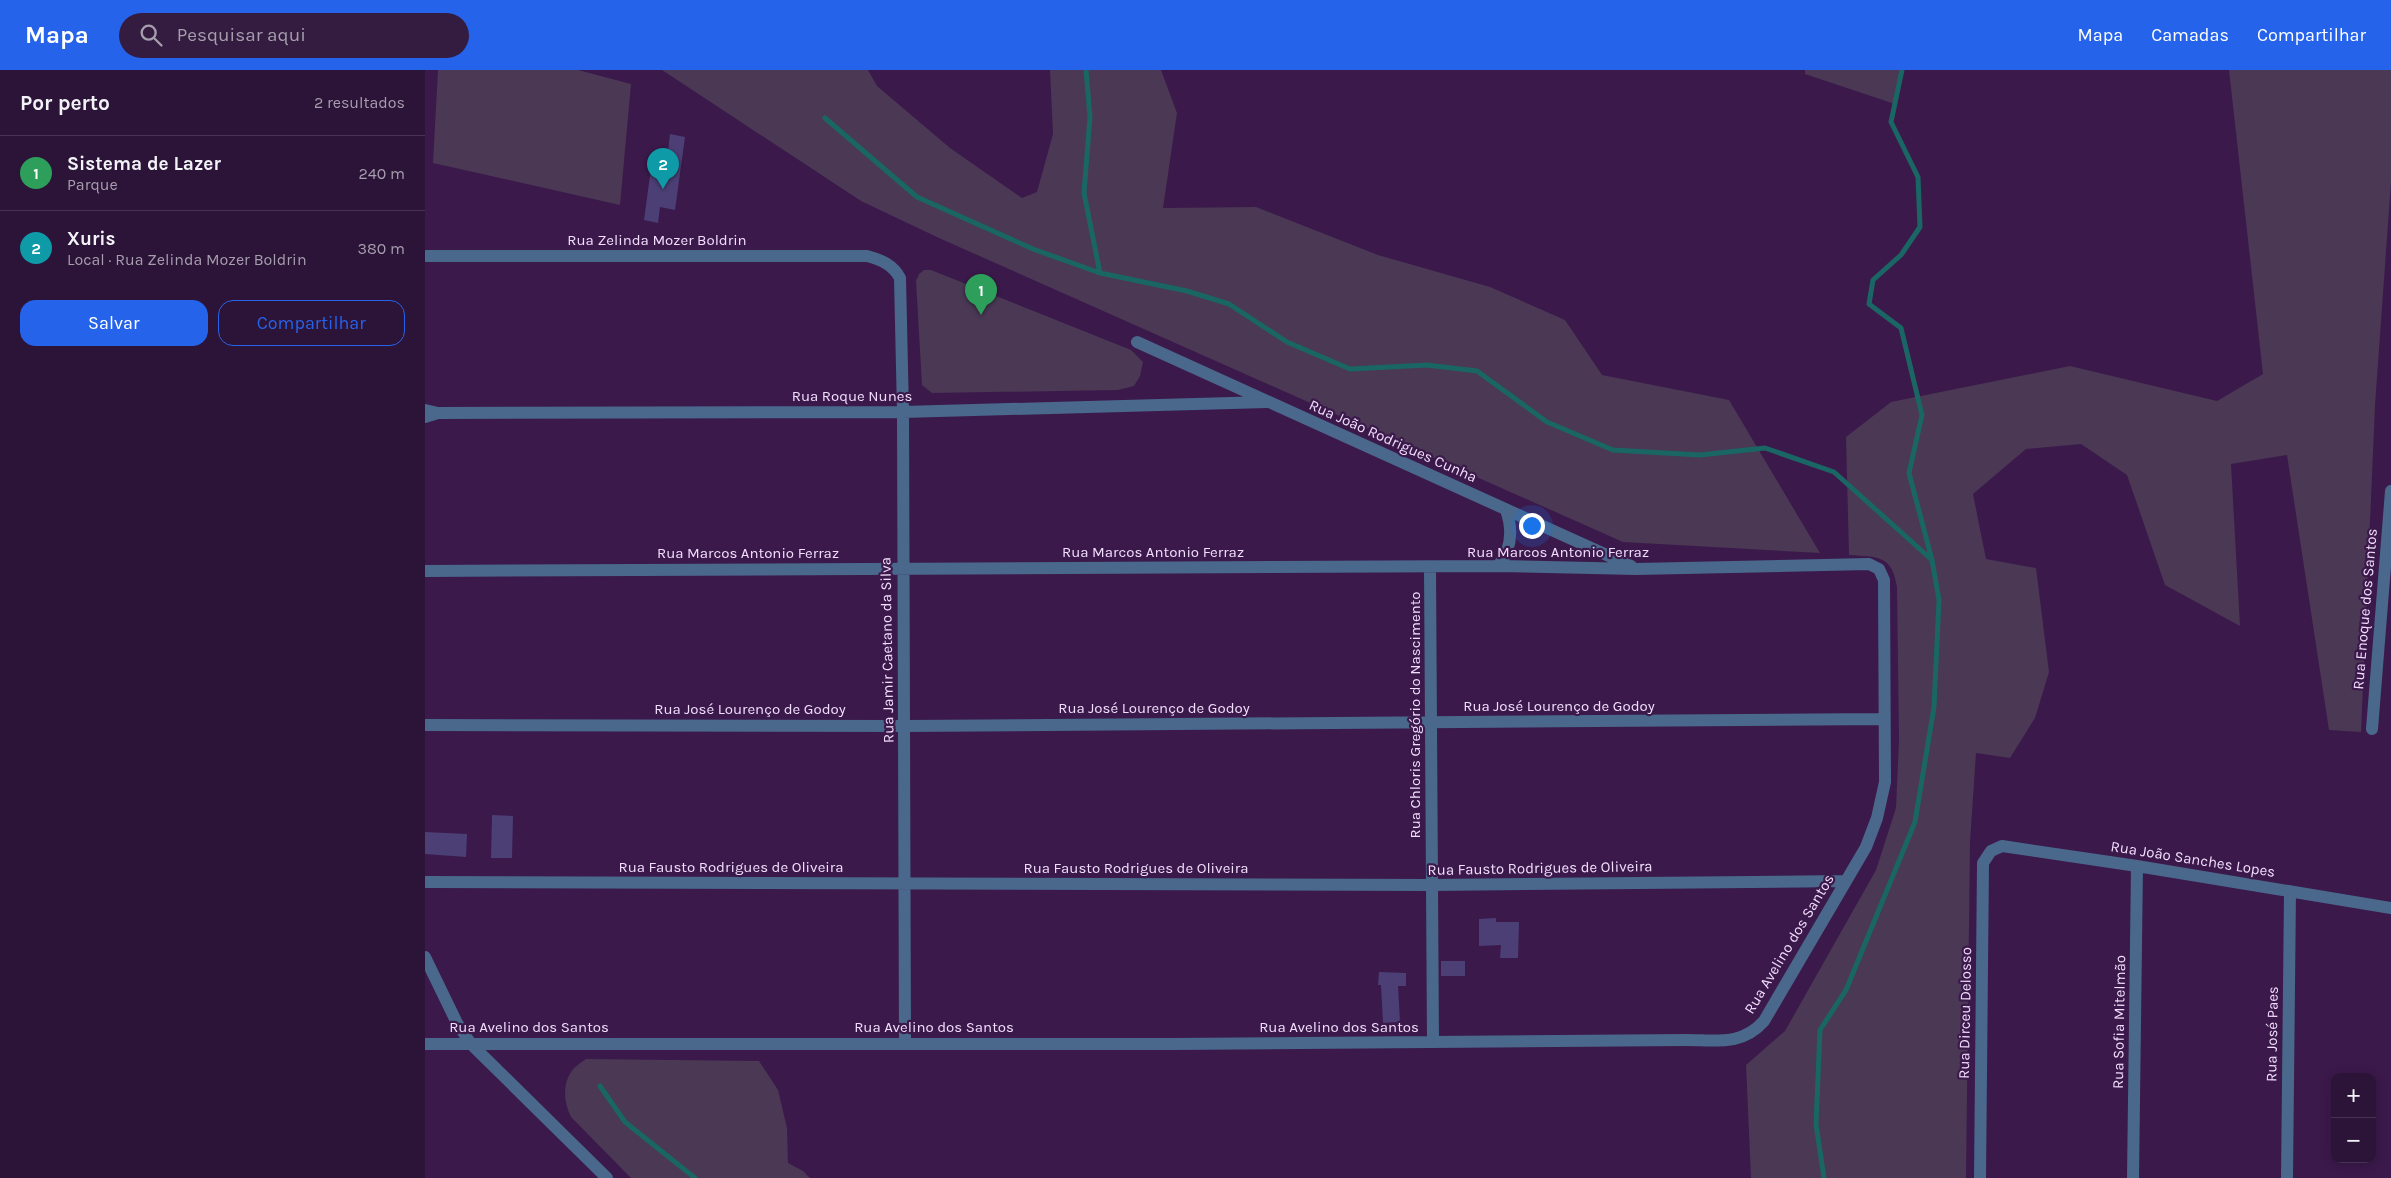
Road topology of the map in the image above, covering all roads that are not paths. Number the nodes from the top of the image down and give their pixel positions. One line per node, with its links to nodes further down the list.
1 (425, 256): 2 (street, Rua Zelinda Mozer Boldrin)
2 (887, 263): 5 (street, Rua Jamir Caetano da Silva)
3 (1137, 342): 4 (street, Rua João Rodrigues Cunha)
4 (1267, 402): 5 (street, Rua Roque Nunes); 8 (street, Rua João Rodrigues Cunha)
5 (903, 412): 6 (street, Rua Roque Nunes); 10 (street, Rua Jamir Caetano da Silva)
6 (429, 414)
7 (2391, 491): 19 (street, Rua Enoque dos Santos)
8 (1506, 510): 9 (street); 12 (street, Rua João Rodrigues Cunha)
9 (1498, 566): 11 (street, Rua Marcos Antonio Ferraz); 12 (street, Rua Marcos Antonio Ferraz)
10 (902, 568): 11 (street, Rua Marcos Antonio Ferraz); 14 (street, Rua Marcos Antonio Ferraz); 18 (street, Rua Jamir Caetano da Silva)
11 (1430, 568): 16 (street, Rua Chloris Gregório do Nascimento)
12 (1636, 569): 13 (street, Rua Marcos Antonio Ferraz)
13 (1879, 569): 15 (street, Rua Avelino dos Santos)
14 (425, 571)
15 (1884, 719): 16 (street, Rua José Lourenço de Godoy); 22 (street, Rua Avelino dos Santos)
16 (1431, 723): 18 (street, Rua José Lourenço de Godoy); 25 (street, Rua Chloris Gregório do Nascimento)
17 (425, 725): 18 (street, Rua José Lourenço de Godoy)
18 (904, 726): 24 (street, Rua Jamir Caetano da Silva)
19 (2372, 729)
20 (1991, 851): 21 (street, Rua João Sanches Lopes); 34 (street, Rua Dirceu Delosso)
21 (2137, 866): 26 (street, Rua João Sanches Lopes); 35 (street, Rua Sofia Mitelmão)
22 (1846, 881): 25 (street, Rua Fausto Rodrigues de Oliveira); 30 (street, Rua Avelino dos Santos)
23 (425, 882): 24 (street, Rua Fausto Rodrigues de Oliveira)
24 (904, 884): 25 (street, Rua Fausto Rodrigues de Oliveira); 29 (street, Rua Jamir Caetano da Silva)
25 (1431, 885): 30 (street, Rua Chloris Gregório do Nascimento)
26 (2290, 891): 27 (street, Rua João Sanches Lopes); 36 (street, Rua José Paes)
27 (2391, 908)
28 (425, 957): 32 (street)
29 (905, 1042): 30 (street, Rua Avelino dos Santos); 32 (street, Rua Avelino dos Santos)
30 (1433, 1042)
31 (425, 1044): 32 (street, Rua Avelino dos Santos)
32 (471, 1044): 33 (street)
33 (607, 1178)
34 (1980, 1178)
35 (2133, 1178)
36 (2287, 1178)

